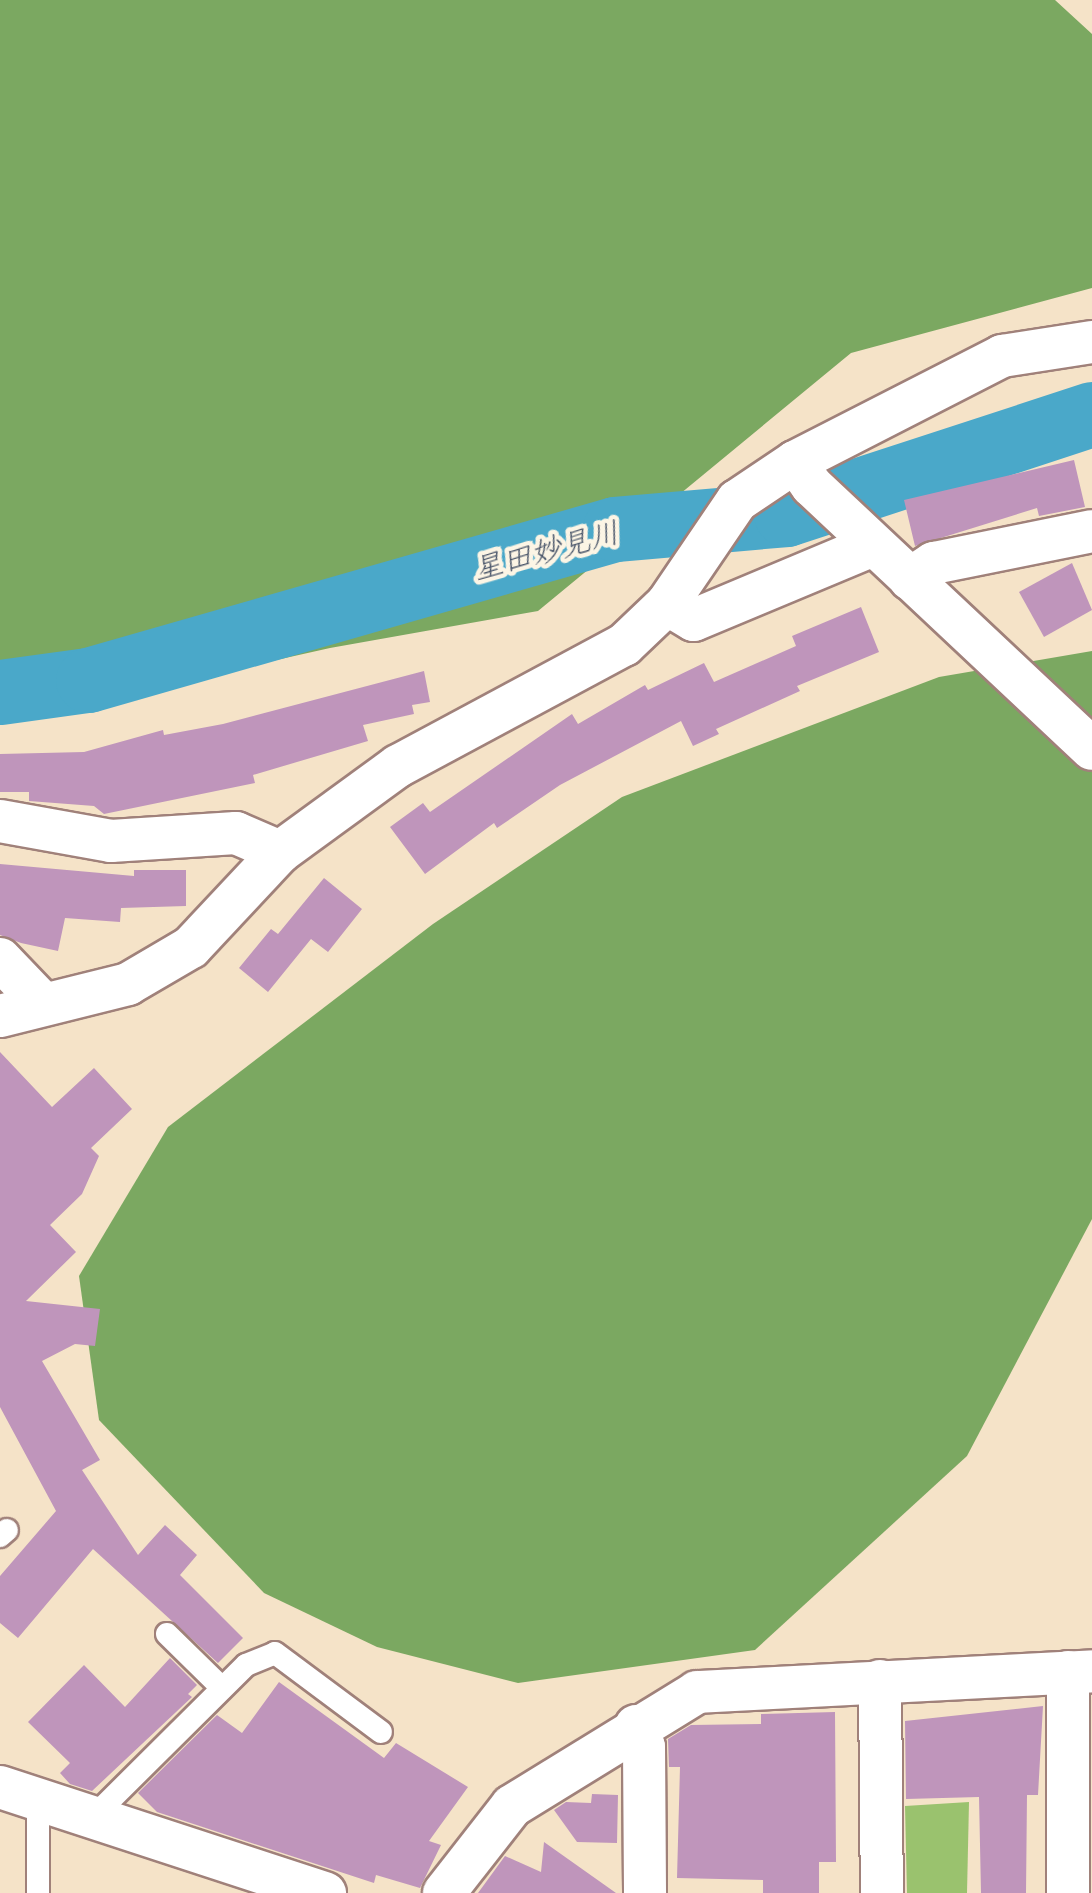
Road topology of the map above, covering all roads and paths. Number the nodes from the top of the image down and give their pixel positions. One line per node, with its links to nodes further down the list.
1 (1092, 342): 2 (street)
2 (804, 474): 4 (street); 6 (street)
3 (1092, 531): 5 (street)
4 (861, 533): 5 (street); 6 (street)
5 (910, 579): 7 (street)
6 (668, 604): 9 (street)
7 (1092, 750)
8 (0, 821): 9 (street)
9 (280, 852): 11 (street)
10 (0, 958): 11 (street)
11 (42, 1003): 12 (street)
12 (0, 1016)
13 (168, 1634): 16 (lane)
14 (1080, 1672): 15 (street); 26 (street)
15 (880, 1681): 17 (street); 25 (street)
16 (222, 1688): 18 (lane); 20 (lane)
17 (636, 1726): 23 (street); 24 (street)
18 (380, 1732)
19 (19, 1793): 20 (street); 21 (lane)
20 (95, 1815): 22 (street)
21 (38, 1893)
22 (325, 1893)
23 (444, 1893)
24 (644, 1893)
25 (882, 1893)
26 (1068, 1893)

